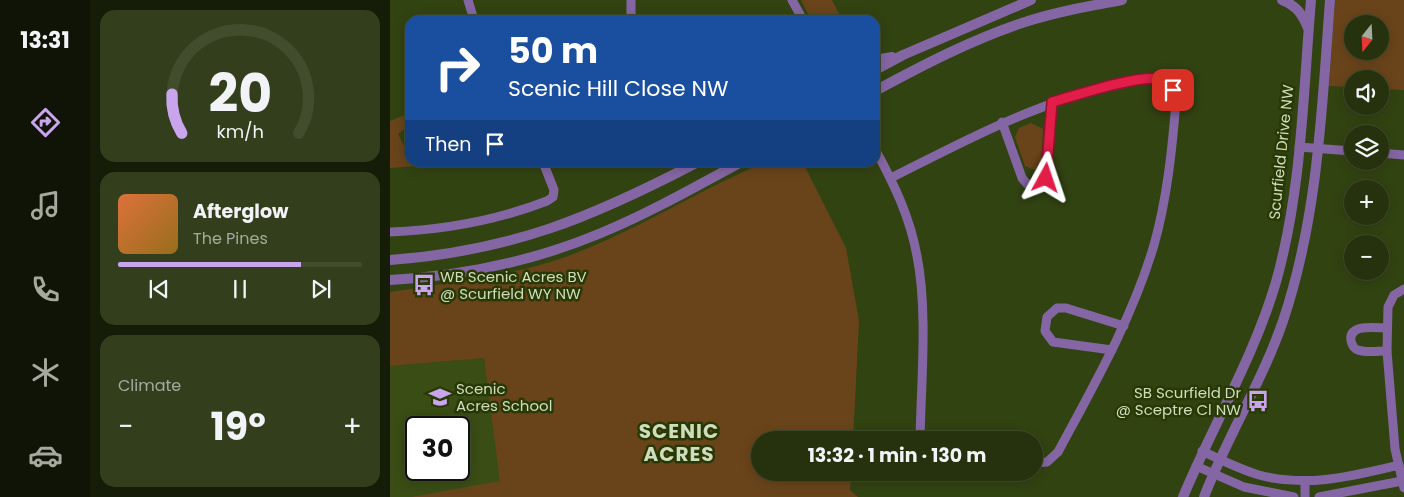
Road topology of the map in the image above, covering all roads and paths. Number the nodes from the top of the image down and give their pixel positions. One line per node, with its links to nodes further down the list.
1 (468, 0): 9 (street)
2 (631, 0): 10 (street)
3 (792, 0): 11 (street)
4 (1031, 0): 13 (street)
5 (1122, 0): 16 (street)
6 (1282, 0): 12 (street)
7 (1311, 0): 12 (street, Scurfield Drive NW)
8 (1330, 0): 20 (street)
9 (472, 15)
10 (632, 15)
11 (800, 15)
12 (1308, 29): 19 (street, Scurfield Drive NW)
13 (903, 55): 14 (street); 15 (street)
14 (880, 59)
15 (880, 67)
16 (880, 89)
17 (1052, 102): 18 (street); 18 (street); 33 (street)
18 (1002, 122): 28 (street)
19 (1299, 147): 20 (street); 38 (street, Scurfield Drive NW)
20 (1318, 149): 21 (street); 39 (street)
21 (1344, 151)
22 (1389, 154): 23 (street)
23 (1404, 155)
24 (880, 158): 28 (street)
25 (545, 167): 29 (street)
26 (688, 167): 30 (street)
27 (731, 167): 31 (street)
28 (891, 178): 37 (street)
29 (390, 232)
30 (390, 260)
31 (390, 280)
32 (1404, 289): 34 (street)
33 (1124, 326): 35 (street); 35 (street)
34 (1387, 328): 36 (street); 36 (street)
35 (1112, 350): 40 (street)
36 (1386, 351): 41 (street)
37 (920, 431)
38 (1202, 452): 39 (street); 42 (street, Scurfield Drive NW)
39 (1220, 459): 43 (street); 44 (street)
40 (1043, 463)
41 (1399, 465): 44 (street); 45 (street)
42 (1196, 466): 43 (street); 46 (street, Scurfield Drive NW)
43 (1213, 474): 47 (street); 48 (street)
44 (1305, 482): 49 (street)
45 (1403, 484): 50 (street)
46 (1183, 497)
47 (1204, 497)
48 (1294, 497)
49 (1305, 497)
50 (1319, 497)

